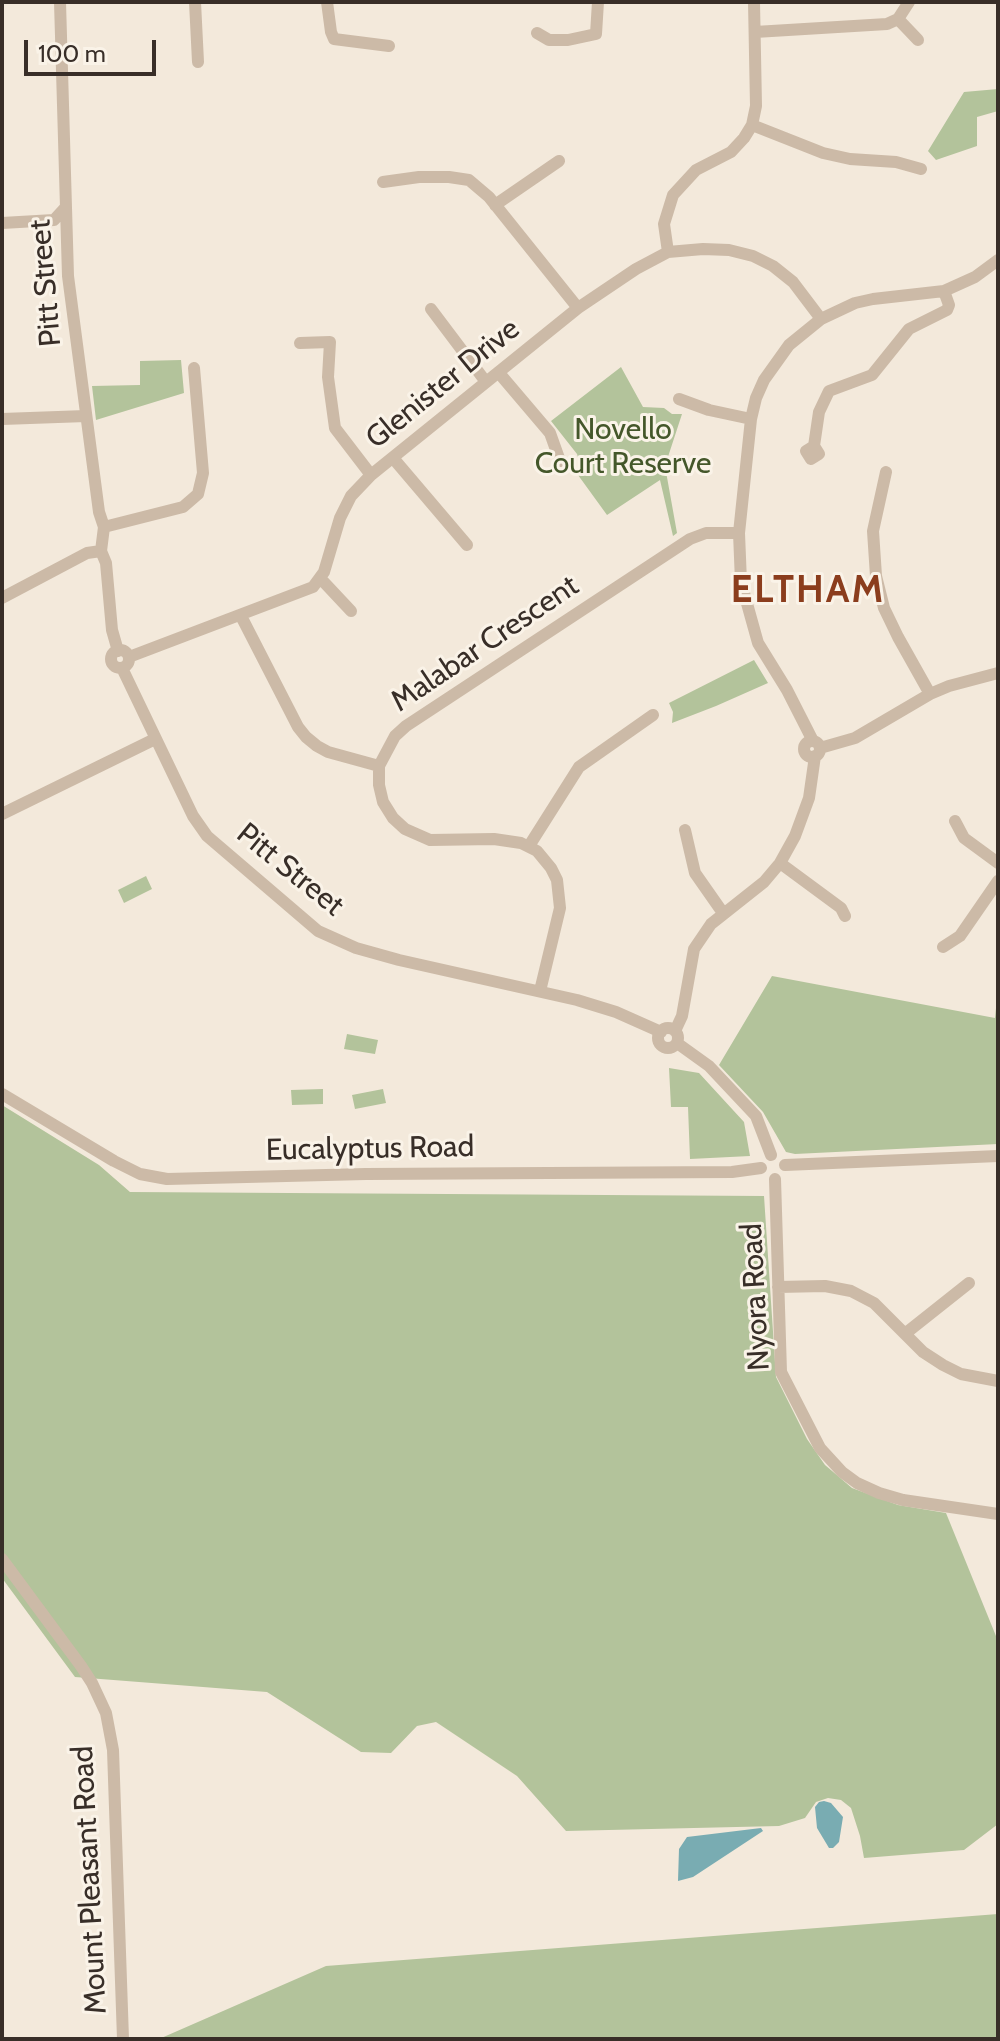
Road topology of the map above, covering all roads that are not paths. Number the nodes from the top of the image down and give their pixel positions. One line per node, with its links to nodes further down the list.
1 (60, 2): 18 (street, Pitt Street)
2 (195, 2): 12 (street)
3 (327, 2): 11 (street)
4 (598, 2): 9 (street)
5 (754, 2): 8 (street)
6 (909, 2): 7 (street)
7 (898, 19): 8 (street); 10 (street)
8 (755, 32): 13 (street)
9 (537, 33)
10 (918, 40)
11 (389, 46)
12 (198, 62)
13 (752, 125): 15 (street); 20 (street)
14 (559, 161): 17 (street)
15 (921, 169)
16 (383, 182): 17 (street)
17 (495, 205): 23 (street)
18 (65, 208): 19 (street); 31 (street, Pitt Street)
19 (2, 223)
20 (668, 252): 23 (street, Glenister Drive); 25 (street, Glenister Drive)
21 (998, 260): 22 (street)
22 (944, 291): 25 (street); 34 (street)
23 (578, 308): 28 (street, Glenister Drive)
24 (431, 309): 29 (street)
25 (821, 319): 33 (street)
26 (300, 343): 38 (street)
27 (194, 368): 39 (street)
28 (499, 373): 29 (street, Glenister Drive); 36 (street)
29 (486, 382): 35 (street, Glenister Drive)
30 (679, 399): 33 (street)
31 (86, 416): 32 (street); 39 (street, Pitt Street)
32 (2, 419)
33 (751, 419): 40 (street)
34 (814, 446)
35 (393, 458): 38 (street, Glenister Drive); 41 (street)
36 (560, 461)
37 (886, 472): 49 (street)
38 (371, 475): 43 (street, Glenister Drive)
39 (104, 527): 42 (street, Pitt Street)
40 (739, 533): 52 (street); 53 (street, Malabar Crescent)
41 (467, 545)
42 (101, 551): 44 (street); 47 (street, Pitt Street)
43 (321, 579): 45 (street); 46 (street)
44 (2, 598)
45 (351, 611)
46 (241, 616): 47 (street); 53 (street)
47 (123, 659): 51 (street, Pitt Street)
48 (998, 673): 49 (street)
49 (930, 694): 52 (street)
50 (653, 715): 57 (street)
51 (155, 739): 54 (street); 64 (street, Pitt Street)
52 (813, 749): 58 (street)
53 (379, 766): 57 (street)
54 (2, 814)
55 (955, 821): 59 (street)
56 (685, 830): 61 (street)
57 (529, 846): 64 (street)
58 (780, 863): 61 (street); 62 (street)
59 (998, 863)
60 (998, 881): 63 (street)
61 (723, 913): 65 (street)
62 (845, 916)
63 (943, 947)
64 (540, 991): 65 (street, Pitt Street)
65 (676, 1037): 67 (street)
66 (2, 1094): 70 (street, Eucalyptus Road)
67 (771, 1155): 69 (street); 70 (street)
68 (998, 1156): 69 (street)
69 (785, 1165): 71 (street)
70 (761, 1168): 71 (street)
71 (775, 1179): 73 (street, Nyora Road)
72 (969, 1283): 74 (street)
73 (778, 1287): 74 (street); 76 (street, Nyora Road)
74 (906, 1333): 75 (street)
75 (998, 1381)
76 (998, 1514)
77 (2, 1559): 78 (street, Mount Pleasant Road)
78 (123, 2039)

